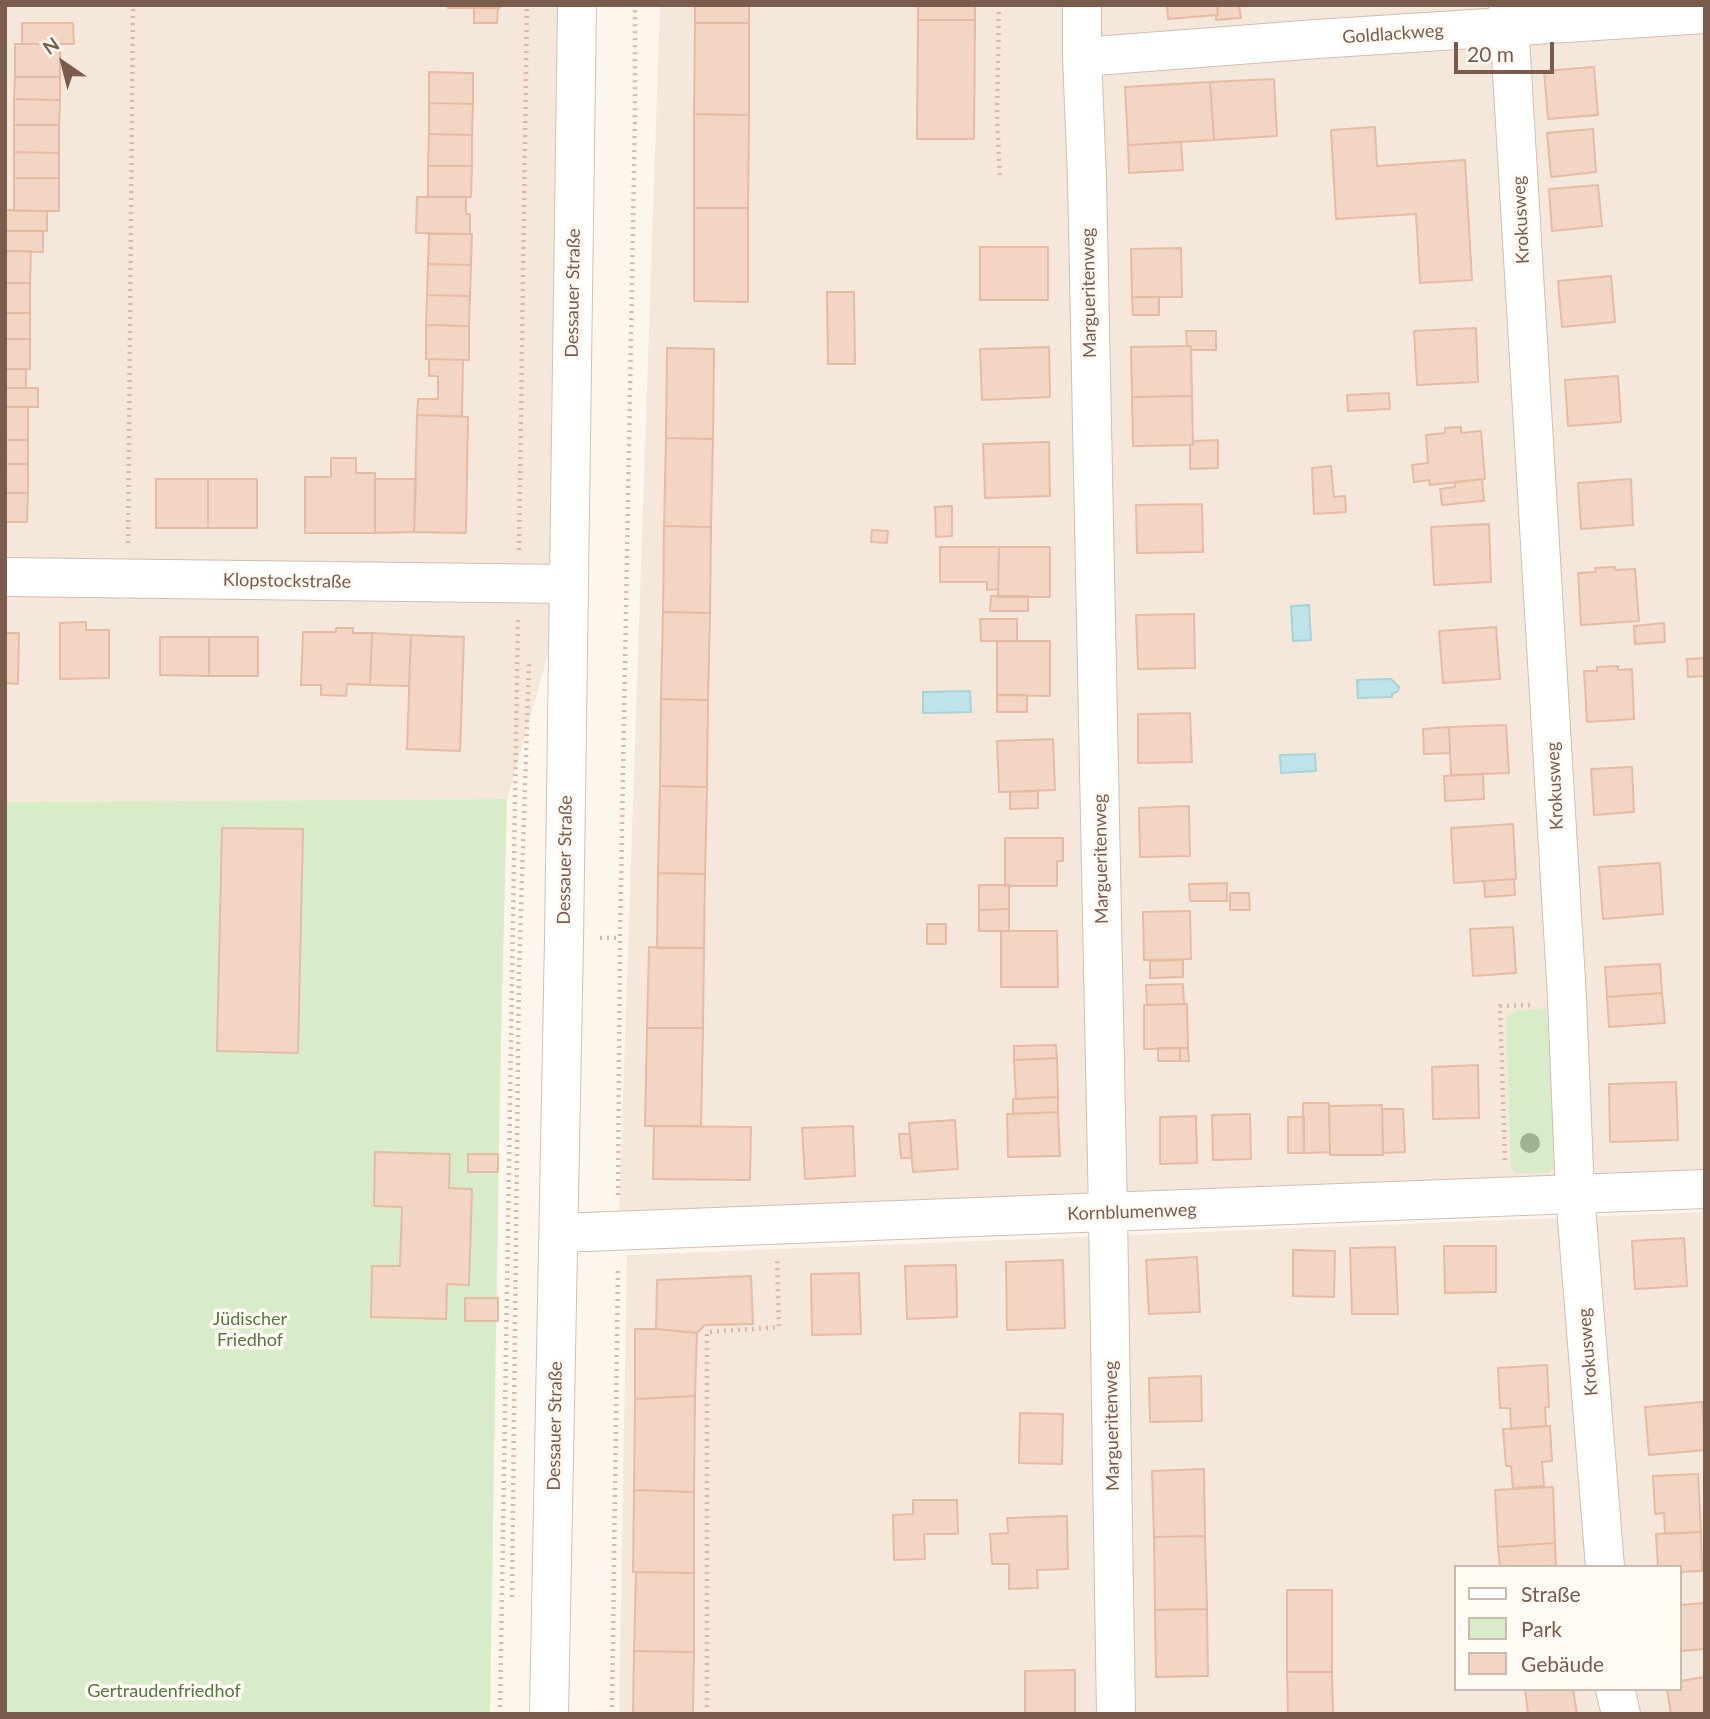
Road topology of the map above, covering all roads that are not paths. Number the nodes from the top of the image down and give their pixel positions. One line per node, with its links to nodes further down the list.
1 (577, 5): 7 (street, Dessauer Straße)
2 (1082, 5): 5 (street, Margueritenweg)
3 (1705, 13): 4 (street, Goldlackweg)
4 (1509, 16): 5 (street, Goldlackweg); 9 (street, Krokusweg)
5 (1082, 57): 10 (street, Margueritenweg)
6 (5, 577): 7 (street, Klopstockstraße)
7 (568, 584): 11 (street, Dessauer Straße)
8 (1705, 1189): 9 (street, Kornblumenweg)
9 (1575, 1194): 10 (street, Kornblumenweg); 12 (street, Krokusweg)
10 (1108, 1213): 11 (street, Kornblumenweg); 15 (street, Margueritenweg)
11 (559, 1233): 14 (street, Dessauer Straße)
12 (1605, 1565)
13 (1615, 1691): 16 (street)
14 (549, 1714)
15 (1116, 1714)
16 (1621, 1714)

